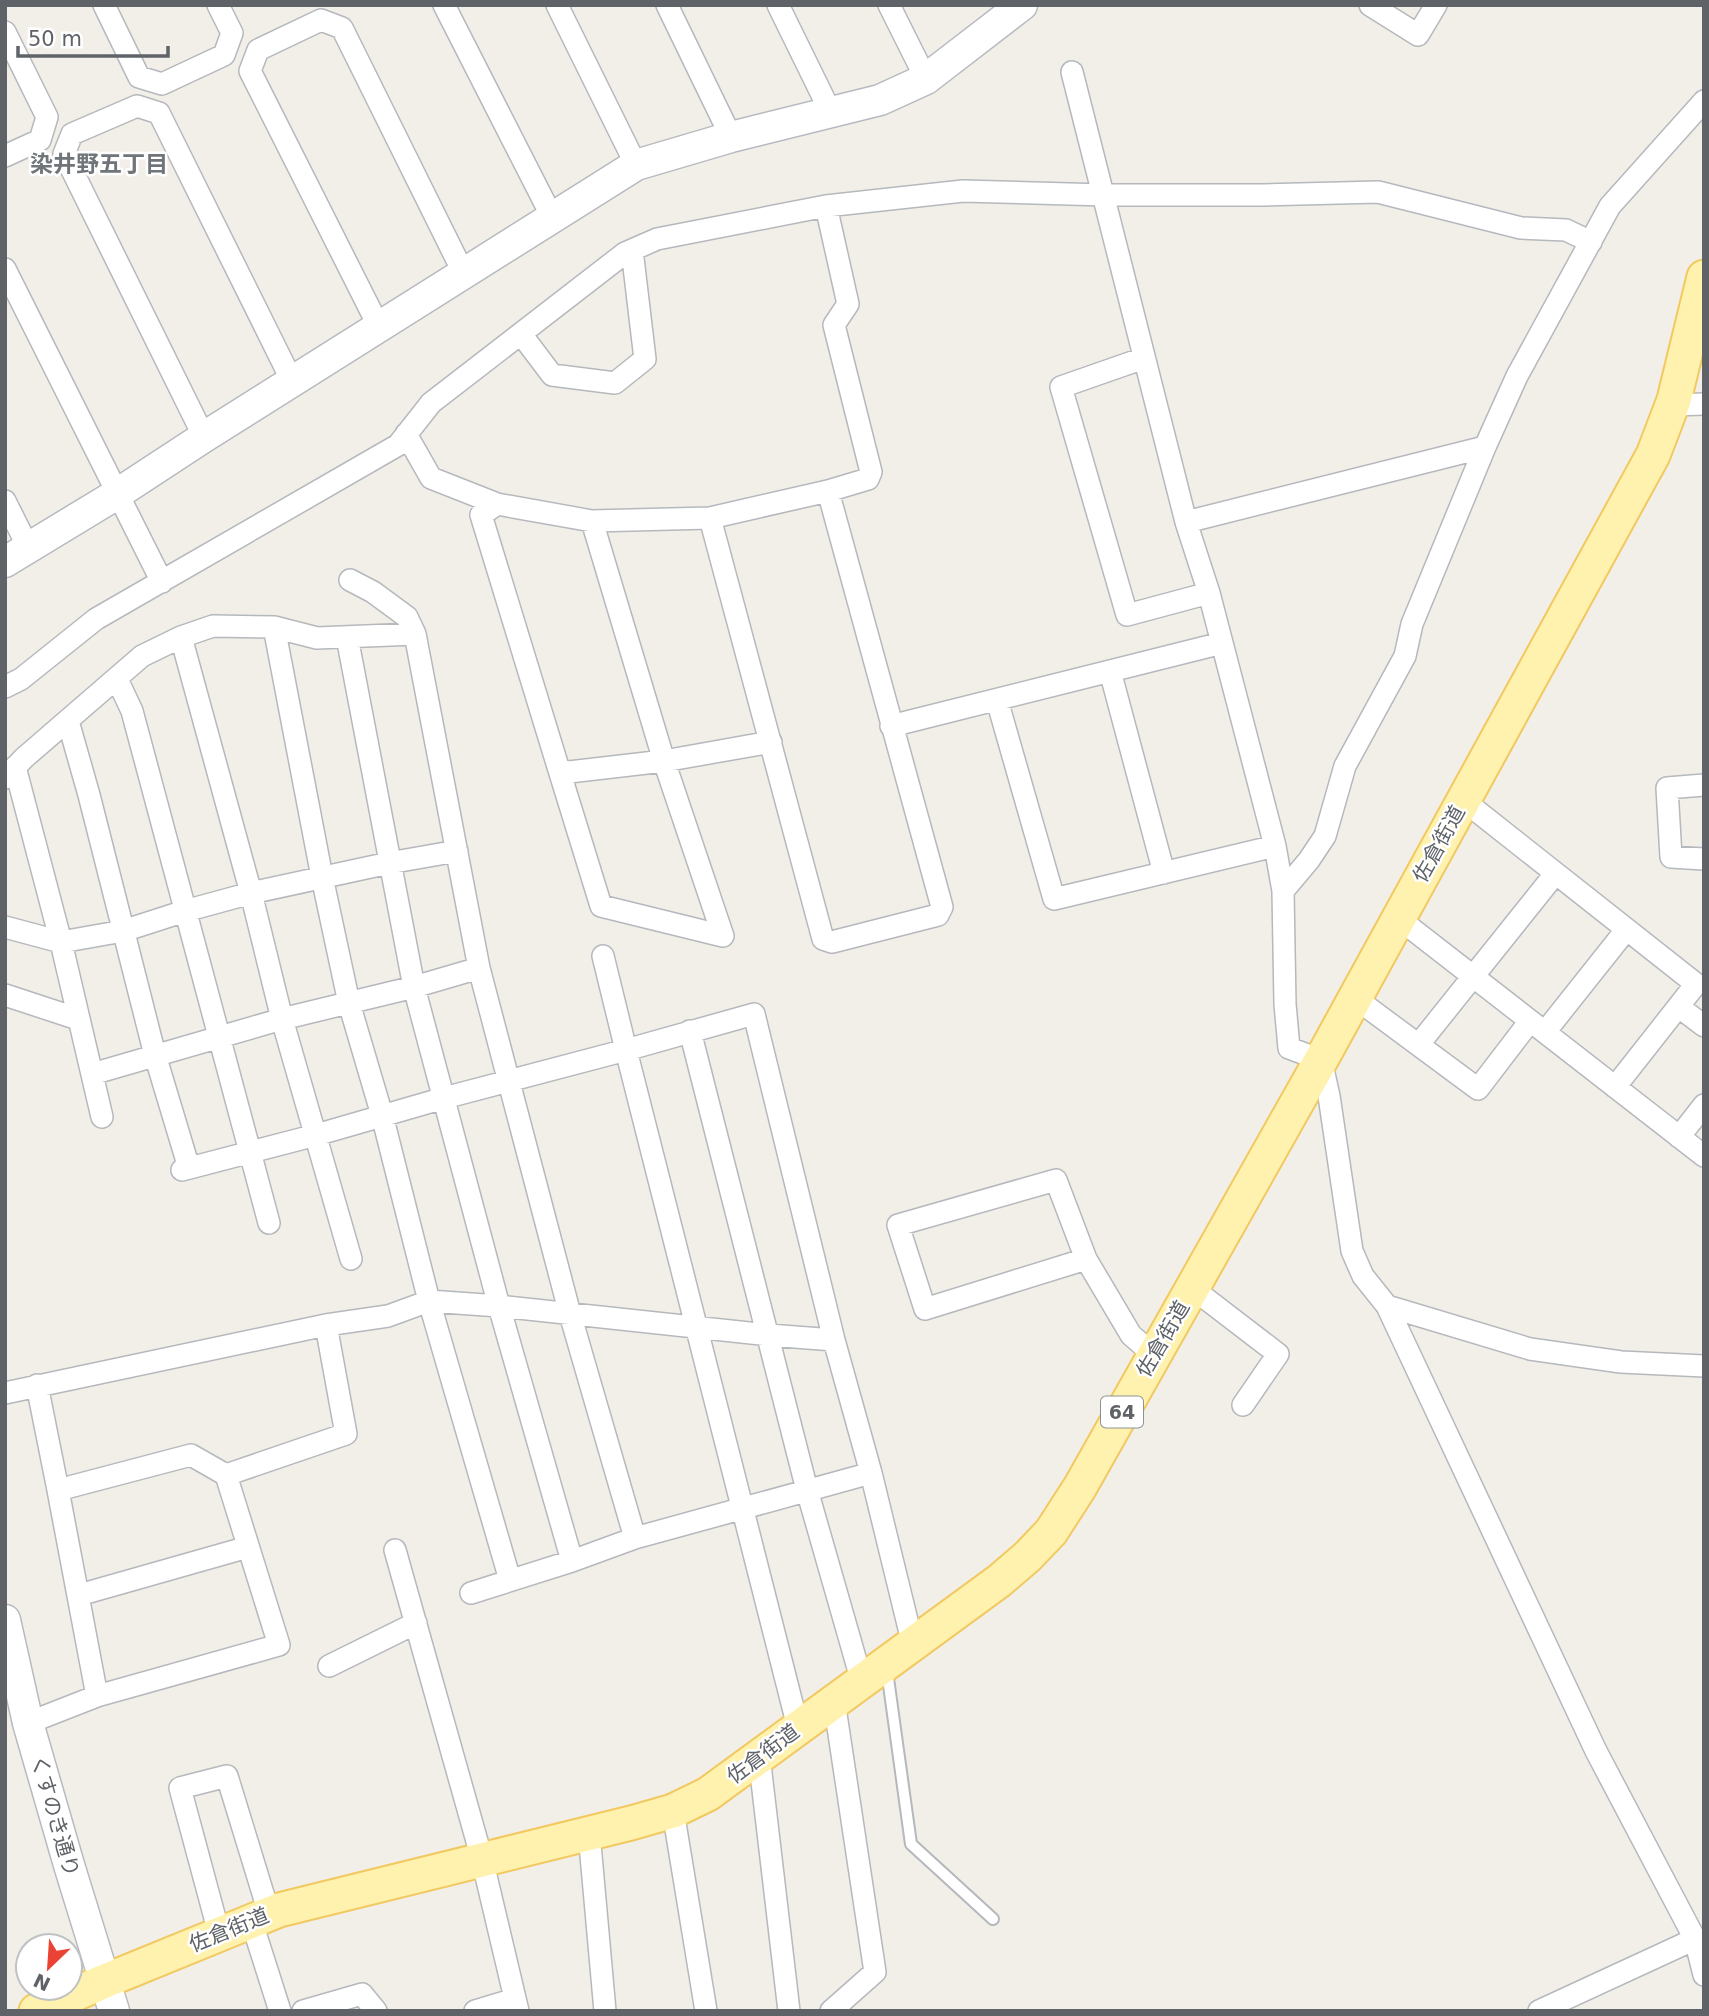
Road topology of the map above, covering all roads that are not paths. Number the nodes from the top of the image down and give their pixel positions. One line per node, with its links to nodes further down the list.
1 (104, 5): 2 (street)
2 (218, 5)
3 (444, 5): 21 (street)
4 (557, 5): 18 (street)
5 (667, 5): 16 (street)
6 (778, 5): 15 (street)
7 (889, 5): 13 (street)
8 (1370, 5): 9 (street)
9 (1436, 5)
10 (1009, 10): 13 (street)
11 (5, 32): 17 (street)
12 (1072, 72): 19 (street)
13 (926, 79): 15 (street)
14 (1704, 102): 22 (street)
15 (831, 113): 16 (street)
16 (731, 137): 18 (street)
17 (5, 156)
18 (636, 164): 21 (street)
19 (1105, 195): 20 (street); 22 (street); 29 (street)
20 (826, 206): 23 (street); 35 (street)
21 (552, 217): 25 (street)
22 (1591, 242): 34 (street)
23 (632, 250): 28 (street); 28 (street)
24 (5, 269): 36 (street)
25 (464, 274): 27 (street); 27 (street)
26 (1704, 277): 31 (main road, 佐倉街道 / 64)
27 (379, 327): 30 (street)
28 (521, 334): 32 (street)
29 (1144, 358): 41 (street); 45 (street)
30 (292, 381): 33 (street); 33 (street)
31 (1688, 405): 62 (main road, 佐倉街道 / 64)
32 (406, 434): 38 (street); 44 (street)
33 (204, 437): 36 (street)
34 (1485, 447): 41 (street); 70 (street)
35 (828, 491): 39 (street); 56 (street)
36 (117, 494): 42 (street); 44 (street)
37 (5, 501): 42 (street)
38 (497, 504): 40 (street); 59 (street)
39 (710, 518): 40 (street); 57 (street)
40 (592, 520): 58 (street)
41 (1186, 522): 45 (street)
42 (17, 555)
43 (350, 580): 47 (street)
44 (162, 582): 53 (street)
45 (1209, 593): 50 (street)
46 (274, 626): 48 (street); 49 (street); 69 (street)
47 (415, 634): 49 (street); 64 (street)
48 (181, 637): 52 (street); 71 (street)
49 (347, 637): 66 (street)
50 (1222, 643): 51 (street); 63 (street)
51 (1110, 671): 54 (street); 67 (street)
52 (117, 679): 55 (street); 72 (street)
53 (5, 687)
54 (997, 700): 56 (street); 67 (street)
55 (68, 721): 60 (street); 76 (street)
56 (891, 726): 57 (street)
57 (771, 743): 58 (street)
58 (664, 761): 59 (street); 59 (street)
59 (559, 770)
60 (10, 772): 77 (street)
61 (1704, 785): 65 (street)
62 (1463, 800): 68 (street); 73 (main road, 佐倉街道 / 64)
63 (1275, 846): 67 (street); 70 (street)
64 (457, 851): 66 (street); 79 (street)
65 (1704, 859)
66 (389, 863): 69 (street); 81 (street)
67 (1164, 873)
68 (1555, 874): 75 (street); 80 (street)
69 (322, 877): 71 (street); 84 (street)
70 (1283, 891): 95 (street)
71 (251, 893): 72 (street); 87 (street)
72 (185, 911): 76 (street); 91 (street)
73 (1398, 918): 80 (street); 83 (main road, 佐倉街道 / 64)
74 (5, 927): 77 (street)
75 (1626, 930): 85 (street); 89 (street)
76 (123, 932): 77 (street); 94 (street)
77 (61, 942): 86 (street)
78 (603, 956): 93 (street)
79 (479, 968): 81 (street); 97 (street)
80 (1474, 977): 89 (street); 92 (street)
81 (414, 987): 84 (street); 99 (street)
82 (5, 995): 86 (street)
83 (1355, 998): 92 (street); 95 (main road, 佐倉街道 / 64)
84 (349, 1003): 87 (street); 101 (street)
85 (1678, 1007): 88 (street); 98 (street)
86 (78, 1019): 96 (street)
87 (282, 1019): 91 (street); 103 (street)
88 (1704, 1026)
89 (1538, 1027): 92 (street); 98 (street)
90 (691, 1031): 93 (street); 117 (street); 118 (street)
91 (219, 1038): 94 (street); 105 (street)
92 (1419, 1044)
93 (626, 1050): 97 (street); 116 (street)
94 (155, 1055): 96 (street); 105 (street)
95 (1321, 1060): 110 (main road, 佐倉街道 / 64); 113 (street)
96 (92, 1074): 102 (street)
97 (509, 1081): 99 (street); 114 (street)
98 (1615, 1087): 104 (street)
99 (444, 1098): 101 (street); 112 (street)
100 (1704, 1105): 104 (street)
101 (382, 1115): 103 (street); 111 (street)
102 (102, 1117)
103 (316, 1135): 105 (street); 108 (street)
104 (1679, 1136): 106 (street)
105 (251, 1152): 107 (street)
106 (1704, 1156)
107 (269, 1223)
108 (351, 1259)
109 (1086, 1259): 109 (street); 119 (street)
110 (1192, 1288): 119 (main road, 佐倉街道 / 64); 123 (street)
111 (429, 1301): 112 (street); 115 (street); 133 (street)
112 (499, 1306): 114 (street); 132 (street)
113 (1387, 1306): 120 (street); 152 (street)
114 (570, 1314): 116 (street); 129 (street)
115 (326, 1325): 121 (street); 125 (street)
116 (697, 1327): 117 (street); 128 (street)
117 (769, 1335): 118 (street); 127 (street)
118 (834, 1340): 124 (street)
119 (1154, 1354): 138 (main road, 佐倉街道 / 64)
120 (1704, 1366)
121 (37, 1385): 122 (street); 126 (street)
122 (5, 1393)
123 (1243, 1405)
124 (871, 1473): 127 (street); 138 (street)
125 (226, 1475): 126 (street); 130 (street)
126 (58, 1490): 135 (street)
127 (807, 1490): 128 (street); 140 (street)
128 (742, 1508): 129 (street); 144 (street)
129 (635, 1538): 132 (street)
130 (248, 1547): 135 (street); 141 (street)
131 (395, 1550): 137 (street)
132 (572, 1561): 133 (street)
133 (510, 1580): 134 (street)
134 (471, 1593)
135 (79, 1595): 141 (street)
136 (5, 1620): 143 (street, くすのき通り)
137 (416, 1623): 139 (street); 148 (street)
138 (913, 1645): 140 (main road, 佐倉街道 / 64)
139 (329, 1666)
140 (874, 1674): 142 (main road, 佐倉街道 / 64); 150 (lane)
141 (97, 1696): 143 (street)
142 (834, 1701): 144 (main road, 佐倉街道 / 64); 164 (street)
143 (28, 1723): 154 (street, くすのき通り)
144 (798, 1727): 145 (main road, 佐倉街道 / 64)
145 (759, 1756): 146 (main road, 佐倉街道 / 64); 163 (street)
146 (673, 1811): 147 (main road, 佐倉街道 / 64); 162 (street)
147 (589, 1833): 148 (main road, 佐倉街道 / 64); 161 (street)
148 (482, 1859): 149 (main road, 佐倉街道 / 64); 155 (street)
149 (260, 1917): 151 (main road, 佐倉街道 / 64); 151 (street); 157 (street)
150 (993, 1919)
151 (219, 1933): 154 (main road, 佐倉街道 / 64)
152 (1695, 1939): 153 (street); 165 (street)
153 (1704, 1972)
154 (109, 1996): 156 (main road, 佐倉街道 / 64)
155 (517, 2005): 160 (street)
156 (36, 2011)
157 (279, 2011)
158 (303, 2011): 159 (street)
159 (376, 2011)
160 (475, 2011)
161 (605, 2011)
162 (706, 2011)
163 (789, 2011)
164 (831, 2011)
165 (1539, 2011)

